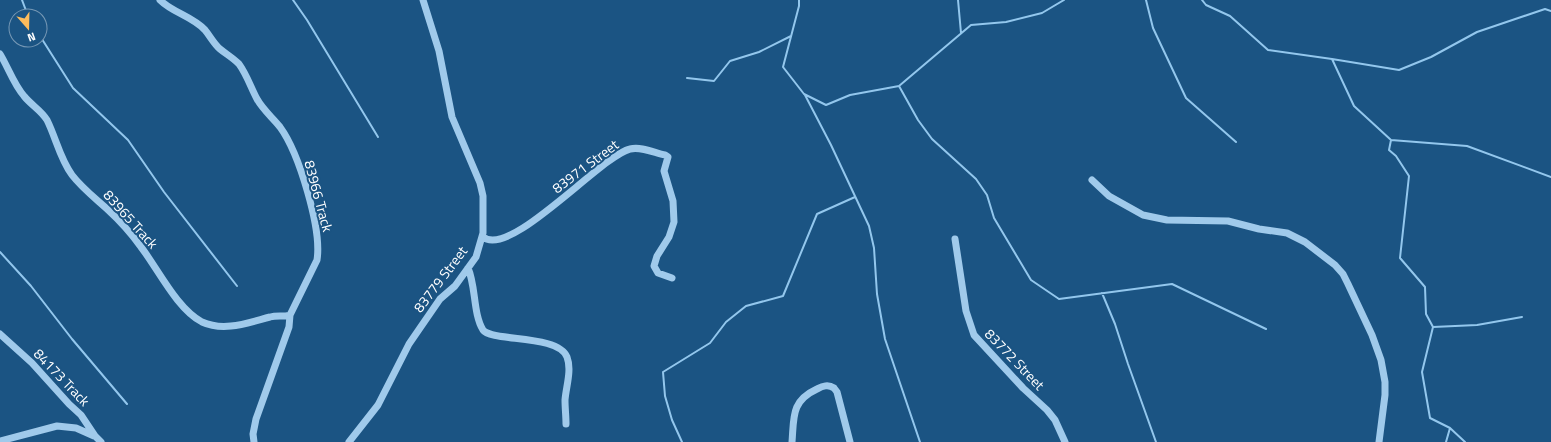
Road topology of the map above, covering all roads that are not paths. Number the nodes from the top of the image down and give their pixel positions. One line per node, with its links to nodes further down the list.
1 (160, 0): 9 (street, 83966 Track)
2 (423, 0): 5 (street, 83779 Street)
3 (0, 54): 9 (street, 83965 Track)
4 (1092, 180): 20 (street)
5 (482, 237): 7 (street, 83779 Street); 8 (street, 83971 Street)
6 (955, 239): 19 (street, 83772 Street)
7 (468, 268): 11 (street); 16 (street, 83779 Street)
8 (672, 278)
9 (290, 315): 15 (street, 83966 Track)
10 (0, 334): 12 (street, 84173 Track)
11 (566, 424)
12 (94, 436): 13 (street); 14 (street, 84173 Track)
13 (0, 441)
14 (101, 442)
15 (254, 442)
16 (349, 442)
17 (792, 442): 18 (street)
18 (850, 442)
19 (1065, 442)
20 (1379, 442)

